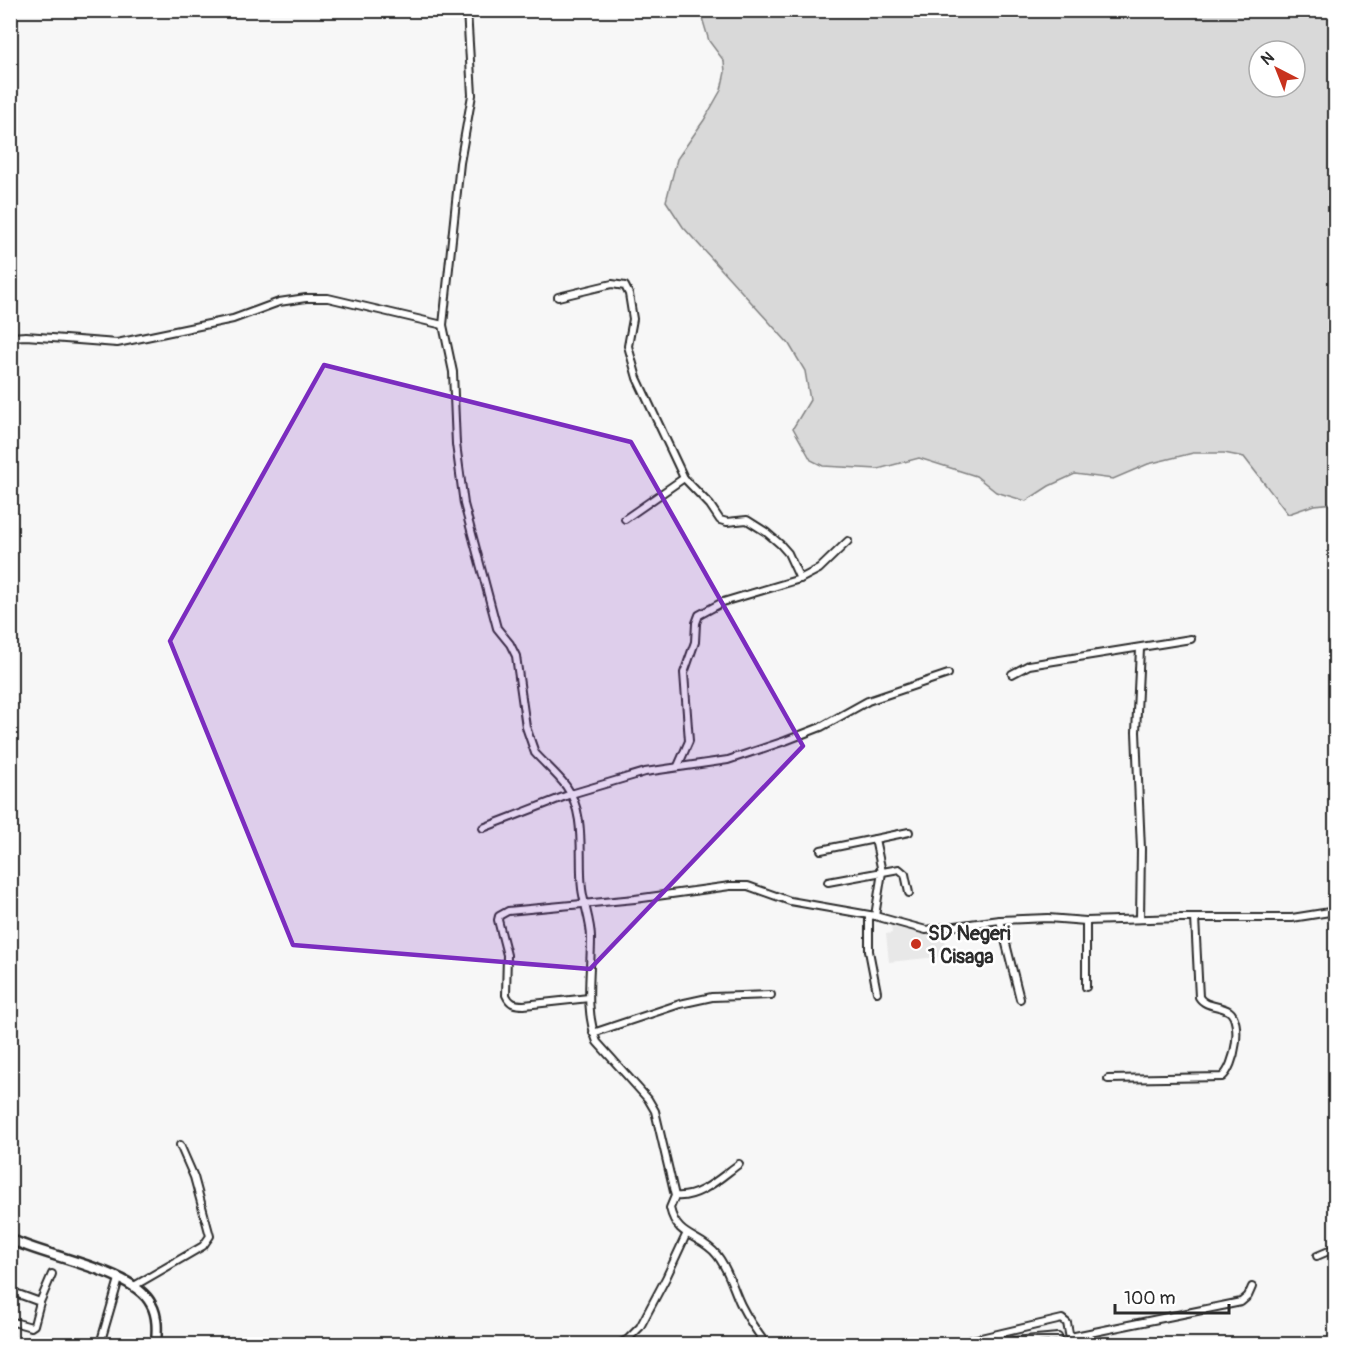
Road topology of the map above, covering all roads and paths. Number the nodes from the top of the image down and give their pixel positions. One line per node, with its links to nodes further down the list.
1 (467, 10): 3 (street)
2 (558, 297): 5 (street)
3 (443, 325): 4 (street); 14 (street)
4 (10, 337)
5 (684, 478): 6 (street); 8 (street)
6 (625, 519)
7 (848, 542): 8 (street)
8 (800, 579): 13 (street)
9 (1191, 639): 10 (street)
10 (1140, 649): 12 (street); 25 (street)
11 (948, 674): 13 (street)
12 (1012, 674)
13 (678, 766): 14 (street)
14 (571, 794): 15 (street); 22 (street)
15 (483, 828)
16 (909, 832): 17 (street)
17 (875, 839): 18 (street); 19 (street)
18 (821, 850)
19 (882, 872): 20 (street); 21 (street); 24 (street)
20 (828, 882)
21 (909, 893)
22 (584, 904): 24 (street); 32 (street); 32 (street)
23 (1335, 911): 26 (street)
24 (872, 915): 27 (street); 30 (street)
25 (1140, 918): 26 (street); 28 (street)
26 (1195, 918): 35 (street)
27 (1000, 920): 28 (street); 33 (street)
28 (1086, 921): 29 (street)
29 (1086, 987)
30 (877, 992)
31 (771, 995): 34 (street)
32 (589, 998): 34 (street)
33 (1020, 999)
34 (593, 1033): 38 (street)
35 (1108, 1079)
36 (180, 1145): 45 (street)
37 (739, 1164): 38 (street)
38 (675, 1196): 39 (street)
39 (686, 1235): 54 (street); 55 (street)
40 (10, 1239): 44 (main road)
41 (1335, 1248): 42 (street)
42 (1317, 1256)
43 (52, 1274): 48 (street)
44 (120, 1279): 45 (main road); 52 (street)
45 (134, 1286): 53 (main road)
46 (1252, 1287): 51 (street)
47 (10, 1292): 48 (street)
48 (40, 1302): 49 (street)
49 (10, 1321)
50 (1058, 1337): 57 (street)
51 (1070, 1337): 56 (street); 58 (street)
52 (100, 1344)
53 (156, 1344)
54 (619, 1344)
55 (766, 1344)
56 (955, 1344)
57 (998, 1344)
58 (1071, 1344)

